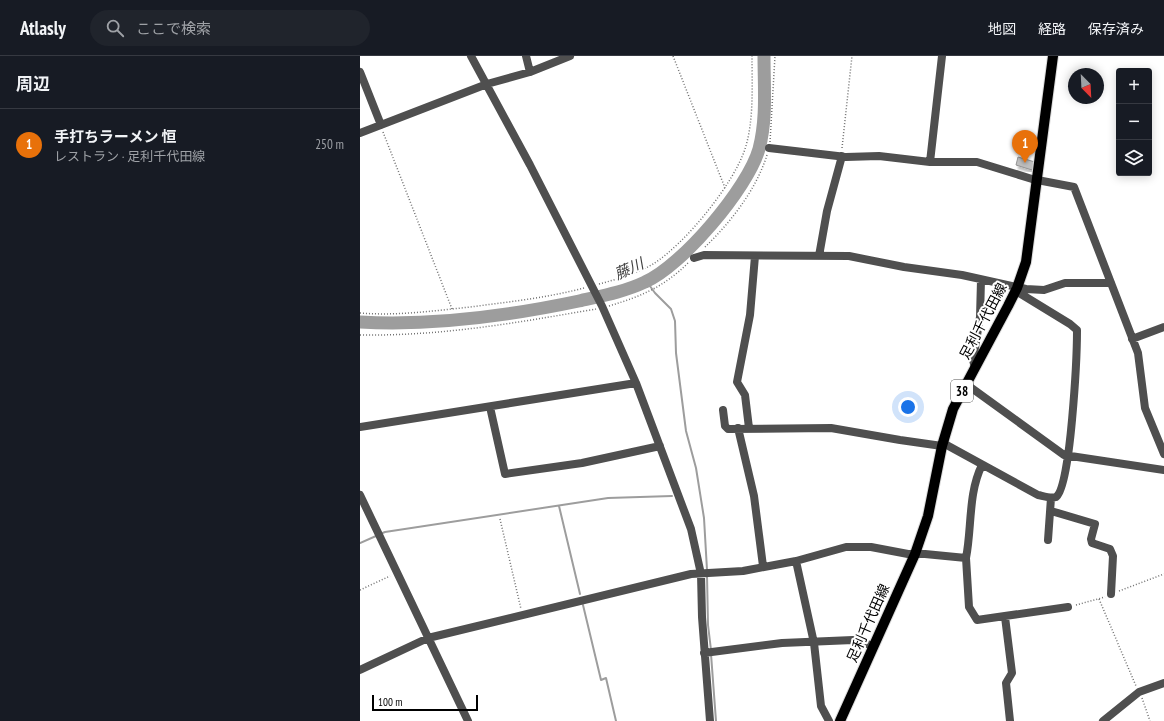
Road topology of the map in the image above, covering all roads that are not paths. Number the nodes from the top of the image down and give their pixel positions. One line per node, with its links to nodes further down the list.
1 (471, 56): 8 (street)
2 (526, 56): 7 (street)
3 (570, 56): 7 (street)
4 (942, 56): 13 (street)
5 (1053, 56): 14 (main road, 足利千代田線 / 38)
6 (360, 72): 9 (street)
7 (530, 72): 8 (street)
8 (487, 84): 9 (street); 24 (street)
9 (381, 125): 10 (street)
10 (360, 133)
11 (770, 148): 12 (street)
12 (842, 156): 13 (street); 16 (street)
13 (930, 162): 14 (street)
14 (1037, 180): 19 (street); 20 (main road, 足利千代田線 / 38)
15 (755, 256): 16 (street); 17 (street); 30 (street)
16 (819, 256): 18 (street)
17 (694, 258)
18 (981, 280): 20 (street); 23 (street)
19 (1111, 283): 20 (street); 22 (street)
20 (1017, 289): 23 (main road, 足利千代田線 / 38); 34 (street)
21 (1164, 327): 22 (street)
22 (1132, 339): 33 (street)
23 (974, 368): 25 (main road, 足利千代田線 / 38)
24 (636, 383): 26 (street); 32 (street)
25 (966, 384): 31 (main road, 足利千代田線 / 38); 34 (street)
26 (490, 407): 28 (street); 32 (street)
27 (723, 410): 29 (street)
28 (360, 427)
29 (738, 428): 30 (street); 44 (street)
30 (749, 428): 31 (street)
31 (942, 444): 35 (street); 41 (main road, 足利千代田線 / 38)
32 (660, 446): 45 (street)
33 (1164, 454)
34 (1068, 456): 36 (street); 38 (street)
35 (982, 465): 38 (street); 42 (street)
36 (1164, 470)
37 (360, 495): 49 (street)
38 (1051, 498): 39 (street)
39 (1051, 511): 40 (street); 46 (street)
40 (1048, 540)
41 (915, 554): 42 (street); 43 (street); 51 (main road, 足利千代田線 / 38)
42 (966, 558): 48 (street)
43 (796, 560): 44 (street); 50 (street)
44 (764, 566): 45 (street)
45 (701, 574): 49 (street); 52 (street)
46 (1111, 594)
47 (1068, 607): 48 (street)
48 (1005, 617): 59 (street)
49 (428, 638): 53 (street); 55 (street)
50 (814, 643): 51 (street); 52 (street); 57 (street)
51 (874, 646): 58 (main road, 足利千代田線 / 38)
52 (704, 653): 56 (street)
53 (360, 670)
54 (1164, 683): 60 (street)
55 (468, 721)
56 (710, 721)
57 (829, 721)
58 (840, 721)
59 (1010, 721)
60 (1103, 721)

